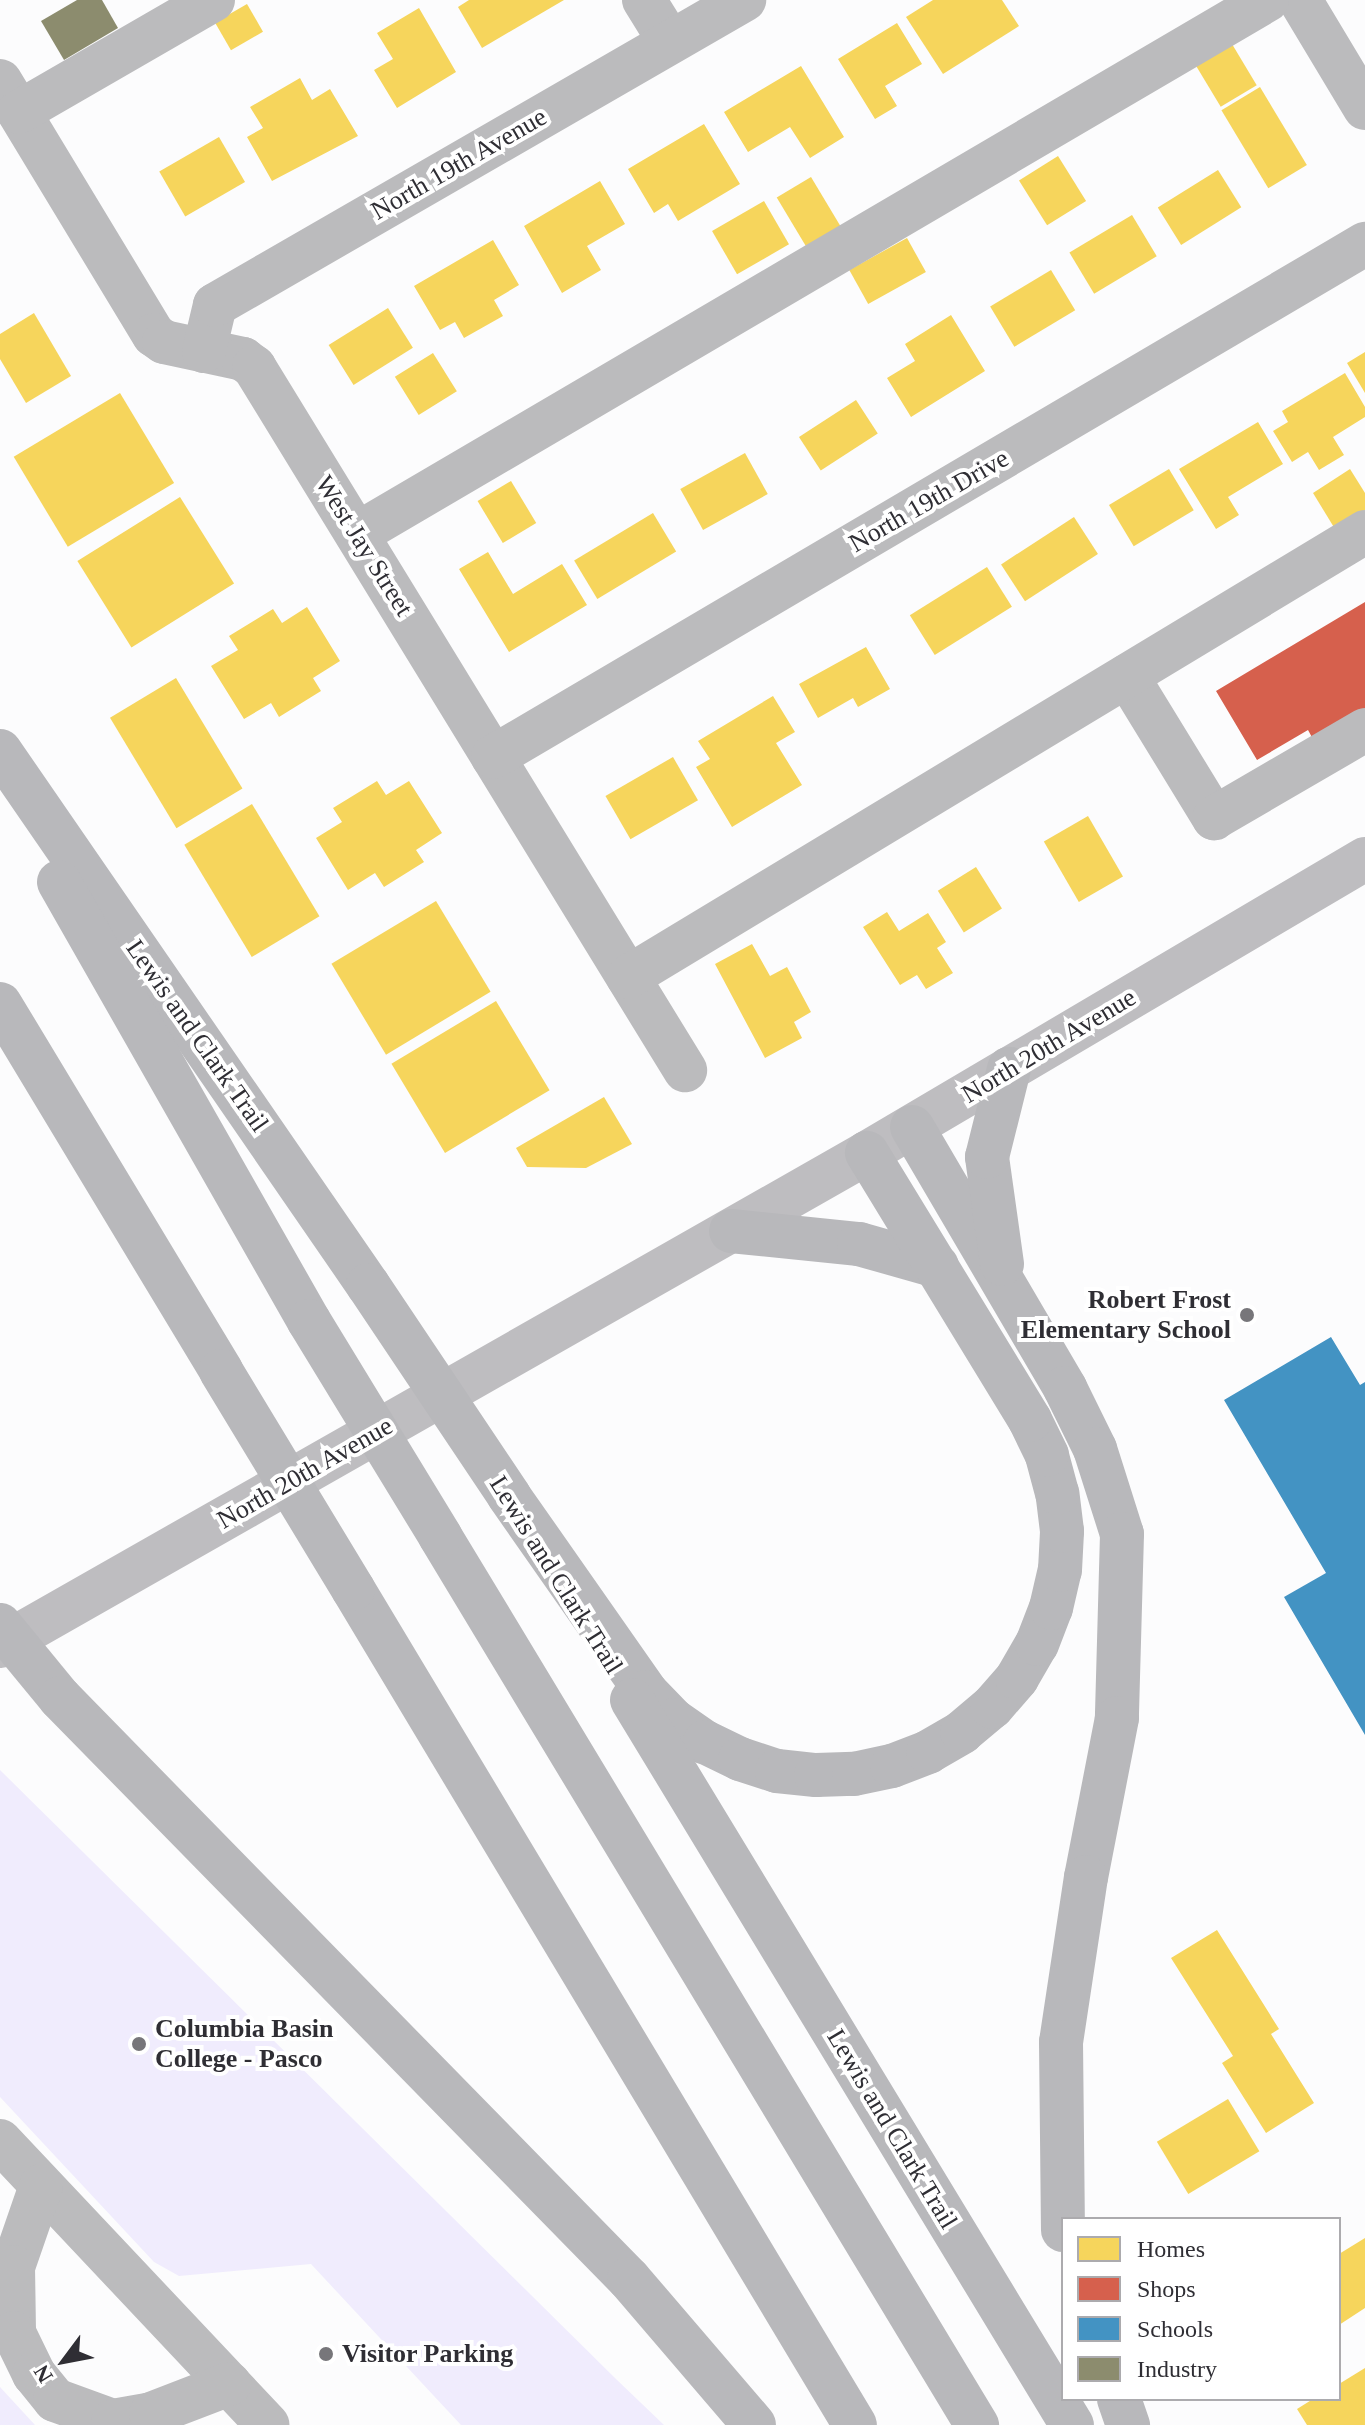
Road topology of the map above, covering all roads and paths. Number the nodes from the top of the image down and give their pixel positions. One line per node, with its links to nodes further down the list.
1 (213, 0): 7 (street)
2 (644, 0): 6 (street)
3 (744, 0): 6 (street, North 19th Avenue)
4 (1267, 0): 12 (street)
5 (1300, 0): 8 (street)
6 (670, 42): 10 (street, North 19th Avenue)
7 (9, 97): 10 (street, West Jay Street)
8 (1365, 108)
9 (1365, 244): 16 (street, North 19th Drive)
10 (204, 351): 12 (street, West Jay Street)
11 (1365, 532): 13 (street)
12 (357, 534): 16 (street, West Jay Street)
13 (1127, 676): 14 (street); 19 (street)
14 (1365, 730)
15 (0, 751): 28 (highway, Lewis and Clark Trail, bridge)
16 (493, 757): 19 (street, West Jay Street)
17 (0, 778): 38 (highway, bridge)
18 (1365, 859): 21 (main road, North 20th Avenue)
19 (628, 977): 22 (street, West Jay Street)
20 (0, 1004): 37 (highway, bridge)
21 (1009, 1069): 23 (main road, North 20th Avenue); 27 (highway)
22 (685, 1070)
23 (912, 1127): 24 (main road, North 20th Avenue); 27 (highway)
24 (867, 1153): 25 (main road, North 20th Avenue); 26 (highway)
25 (731, 1231): 26 (highway); 29 (main road, North 20th Avenue)
26 (937, 1266): 28 (highway)
27 (1005, 1286): 32 (highway)
28 (509, 1496): 39 (highway, Lewis and Clark Trail)
29 (4, 1637): 36 (highway)
30 (0, 2141): 31 (street)
31 (41, 2186): 33 (street); 33 (street)
32 (1063, 2217)
33 (229, 2384): 35 (street)
34 (1120, 2401): 40 (highway)
35 (268, 2425)
36 (754, 2425)
37 (855, 2425)
38 (977, 2425)
39 (1072, 2425)
40 (1128, 2425)

